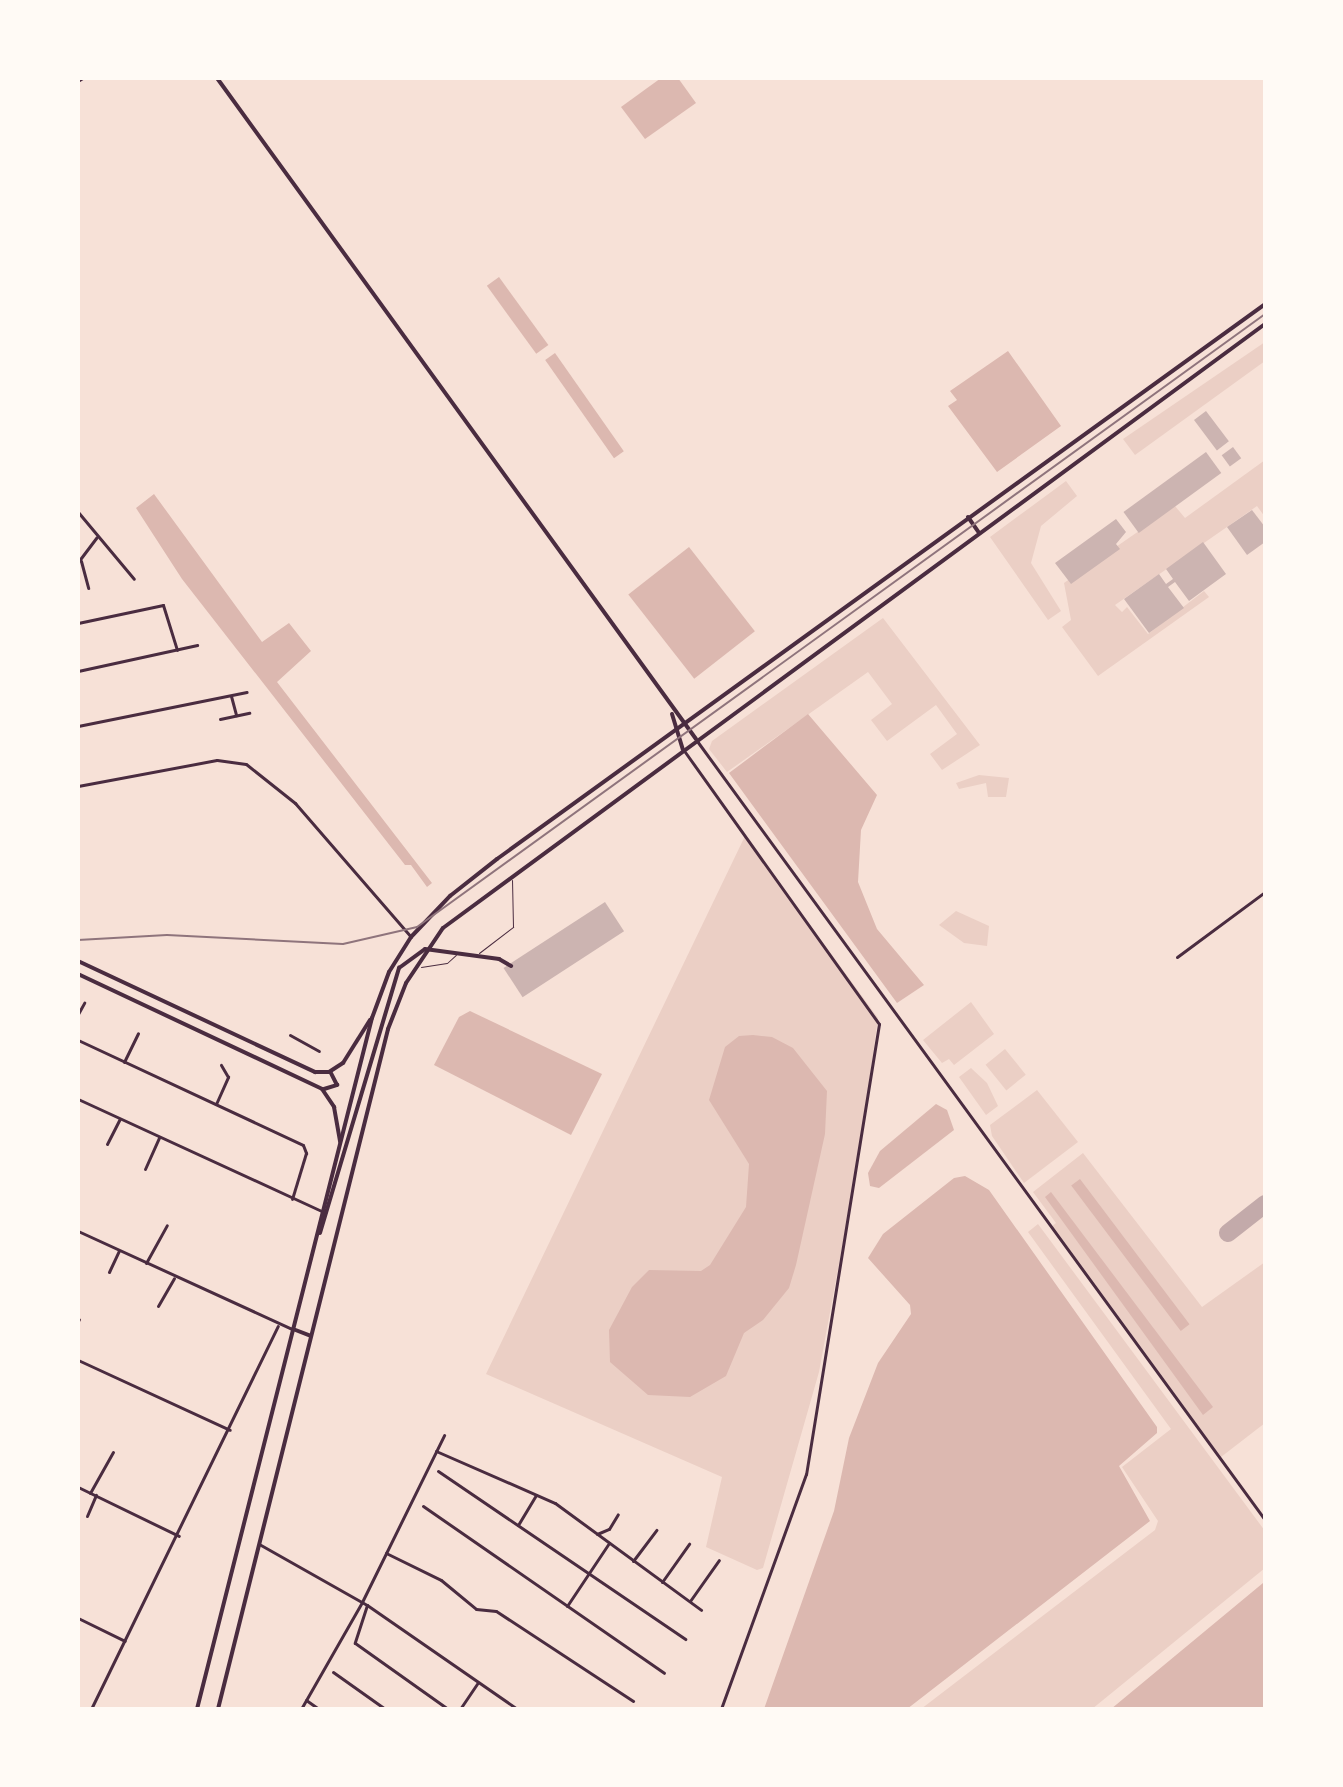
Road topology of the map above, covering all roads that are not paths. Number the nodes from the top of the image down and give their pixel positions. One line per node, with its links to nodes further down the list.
1 (217, 78): 17 (main road)
2 (1265, 304): 5 (main road)
3 (1265, 324): 6 (main road)
4 (78, 512): 7 (street)
5 (968, 517): 6 (main road); 21 (main road)
6 (979, 533): 24 (main road)
7 (97, 537): 8 (street); 9 (street)
8 (80, 561): 10 (street)
9 (134, 579)
10 (88, 588)
11 (78, 623): 13 (street)
12 (197, 645): 13 (street)
13 (177, 650): 14 (street)
14 (78, 671)
15 (247, 692): 16 (street)
16 (231, 695): 19 (street); 22 (street)
17 (672, 712): 21 (main road); 23 (main road)
18 (249, 713): 19 (street)
19 (236, 715): 20 (street)
20 (220, 719)
21 (685, 724): 23 (main road); 24 (main road)
22 (78, 726)
23 (676, 731): 25 (main road); 29 (main road)
24 (696, 739): 25 (main road); 79 (street)
25 (683, 749): 27 (main road); 114 (street)
26 (78, 786): 29 (street)
27 (513, 873): 33 (main road); 33 (lane)
28 (1265, 892): 30 (street)
29 (411, 937): 37 (main road)
30 (1177, 957)
31 (78, 961): 44 (main road)
32 (511, 966): 57 (main road)
33 (414, 968): 65 (main road)
34 (78, 974): 45 (main road)
35 (84, 1003): 36 (street)
36 (78, 1014)
37 (372, 1018): 44 (main road); 50 (main road)
38 (138, 1033): 42 (street)
39 (290, 1035): 41 (street)
40 (78, 1040): 42 (street)
41 (319, 1051)
42 (124, 1062): 47 (street)
43 (221, 1065): 47 (street)
44 (329, 1072): 45 (main road)
45 (322, 1089): 50 (main road)
46 (78, 1099): 48 (street)
47 (216, 1104): 53 (street)
48 (121, 1119): 49 (street); 51 (street)
49 (159, 1137): 52 (street); 53 (street)
50 (340, 1141): 54 (main road)
51 (107, 1144)
52 (145, 1169)
53 (292, 1199): 54 (street)
54 (323, 1212): 57 (main road)
55 (167, 1225): 59 (street)
56 (78, 1231): 58 (street)
57 (316, 1243): 64 (main road)
58 (119, 1251): 59 (street); 60 (street)
59 (146, 1263): 61 (street)
60 (109, 1272)
61 (174, 1277): 62 (street); 63 (street)
62 (158, 1306)
63 (278, 1326): 64 (street); 67 (street)
64 (293, 1329): 65 (main road); 106 (main road)
65 (311, 1336): 85 (main road)
66 (78, 1360): 67 (street)
67 (230, 1430): 83 (street)
68 (444, 1435): 69 (street)
69 (436, 1451): 75 (street); 87 (street)
70 (113, 1452): 73 (street)
71 (438, 1471): 80 (street)
72 (78, 1487): 73 (street)
73 (90, 1493): 74 (street)
74 (96, 1495): 78 (street); 83 (street)
75 (536, 1495): 80 (street); 82 (street)
76 (423, 1506): 95 (street)
77 (618, 1514): 82 (street)
78 (87, 1516)
79 (1265, 1520)
80 (518, 1525): 90 (street)
81 (656, 1530): 89 (street)
82 (597, 1534): 84 (street)
83 (179, 1536): 99 (street)
84 (609, 1543): 89 (street); 90 (street)
85 (259, 1544): 93 (street); 107 (main road)
86 (689, 1544): 91 (street)
87 (386, 1553): 93 (street); 104 (street)
88 (719, 1560): 92 (street)
89 (633, 1561): 91 (street)
90 (589, 1574): 95 (street); 98 (street)
91 (662, 1582): 92 (street)
92 (690, 1601): 96 (street)
93 (362, 1602): 94 (street); 103 (street)
94 (367, 1605): 102 (street); 111 (street)
95 (567, 1606): 101 (street)
96 (701, 1610)
97 (78, 1618): 99 (street)
98 (685, 1639)
99 (126, 1641): 105 (street)
100 (333, 1672): 110 (street)
101 (664, 1673)
102 (478, 1682): 112 (street); 113 (street)
103 (306, 1700): 108 (street); 109 (street)
104 (633, 1701)
105 (91, 1709)
106 (197, 1709)
107 (218, 1709)
108 (301, 1709)
109 (319, 1709)
110 (385, 1709)
111 (448, 1709)
112 (460, 1709)
113 (517, 1709)
114 (721, 1709)

